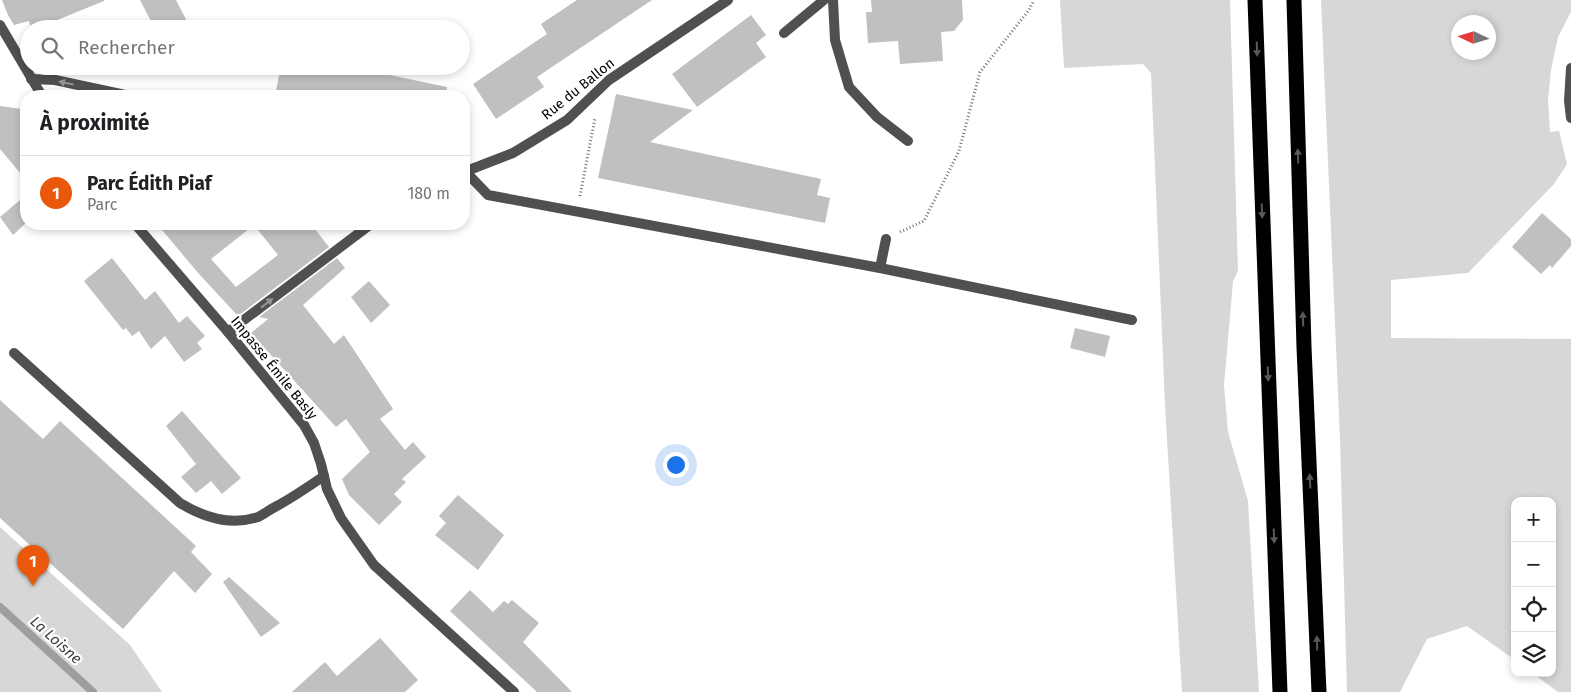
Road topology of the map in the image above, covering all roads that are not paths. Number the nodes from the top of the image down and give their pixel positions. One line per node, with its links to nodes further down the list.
1 (728, 0): 16 (street, Rue du Ballon)
2 (824, 0): 7 (street)
3 (833, 0): 15 (street)
4 (1255, 0): 27 (highway, one-way to 27)
5 (1294, 0): 28 (highway, one-way to 5)
6 (0, 25): 8 (street)
7 (784, 33)
8 (20, 60)
9 (1571, 68): 14 (street)
10 (29, 75): 11 (street)
11 (31, 79): 12 (street); 13 (street, one-way to 11)
12 (38, 90)
13 (102, 90)
14 (1571, 118)
15 (908, 141)
16 (470, 169)
17 (470, 177): 21 (street)
18 (140, 230): 23 (street, Impasse Émile Basly)
19 (363, 230): 23 (street, one-way to 19)
20 (886, 239): 21 (street)
21 (880, 268): 22 (street)
22 (1132, 320)
23 (228, 332): 25 (street, Impasse Émile Basly)
24 (14, 353): 25 (street)
25 (324, 476): 26 (street, Impasse Émile Basly)
26 (514, 692)
27 (1280, 692)
28 (1319, 692)

